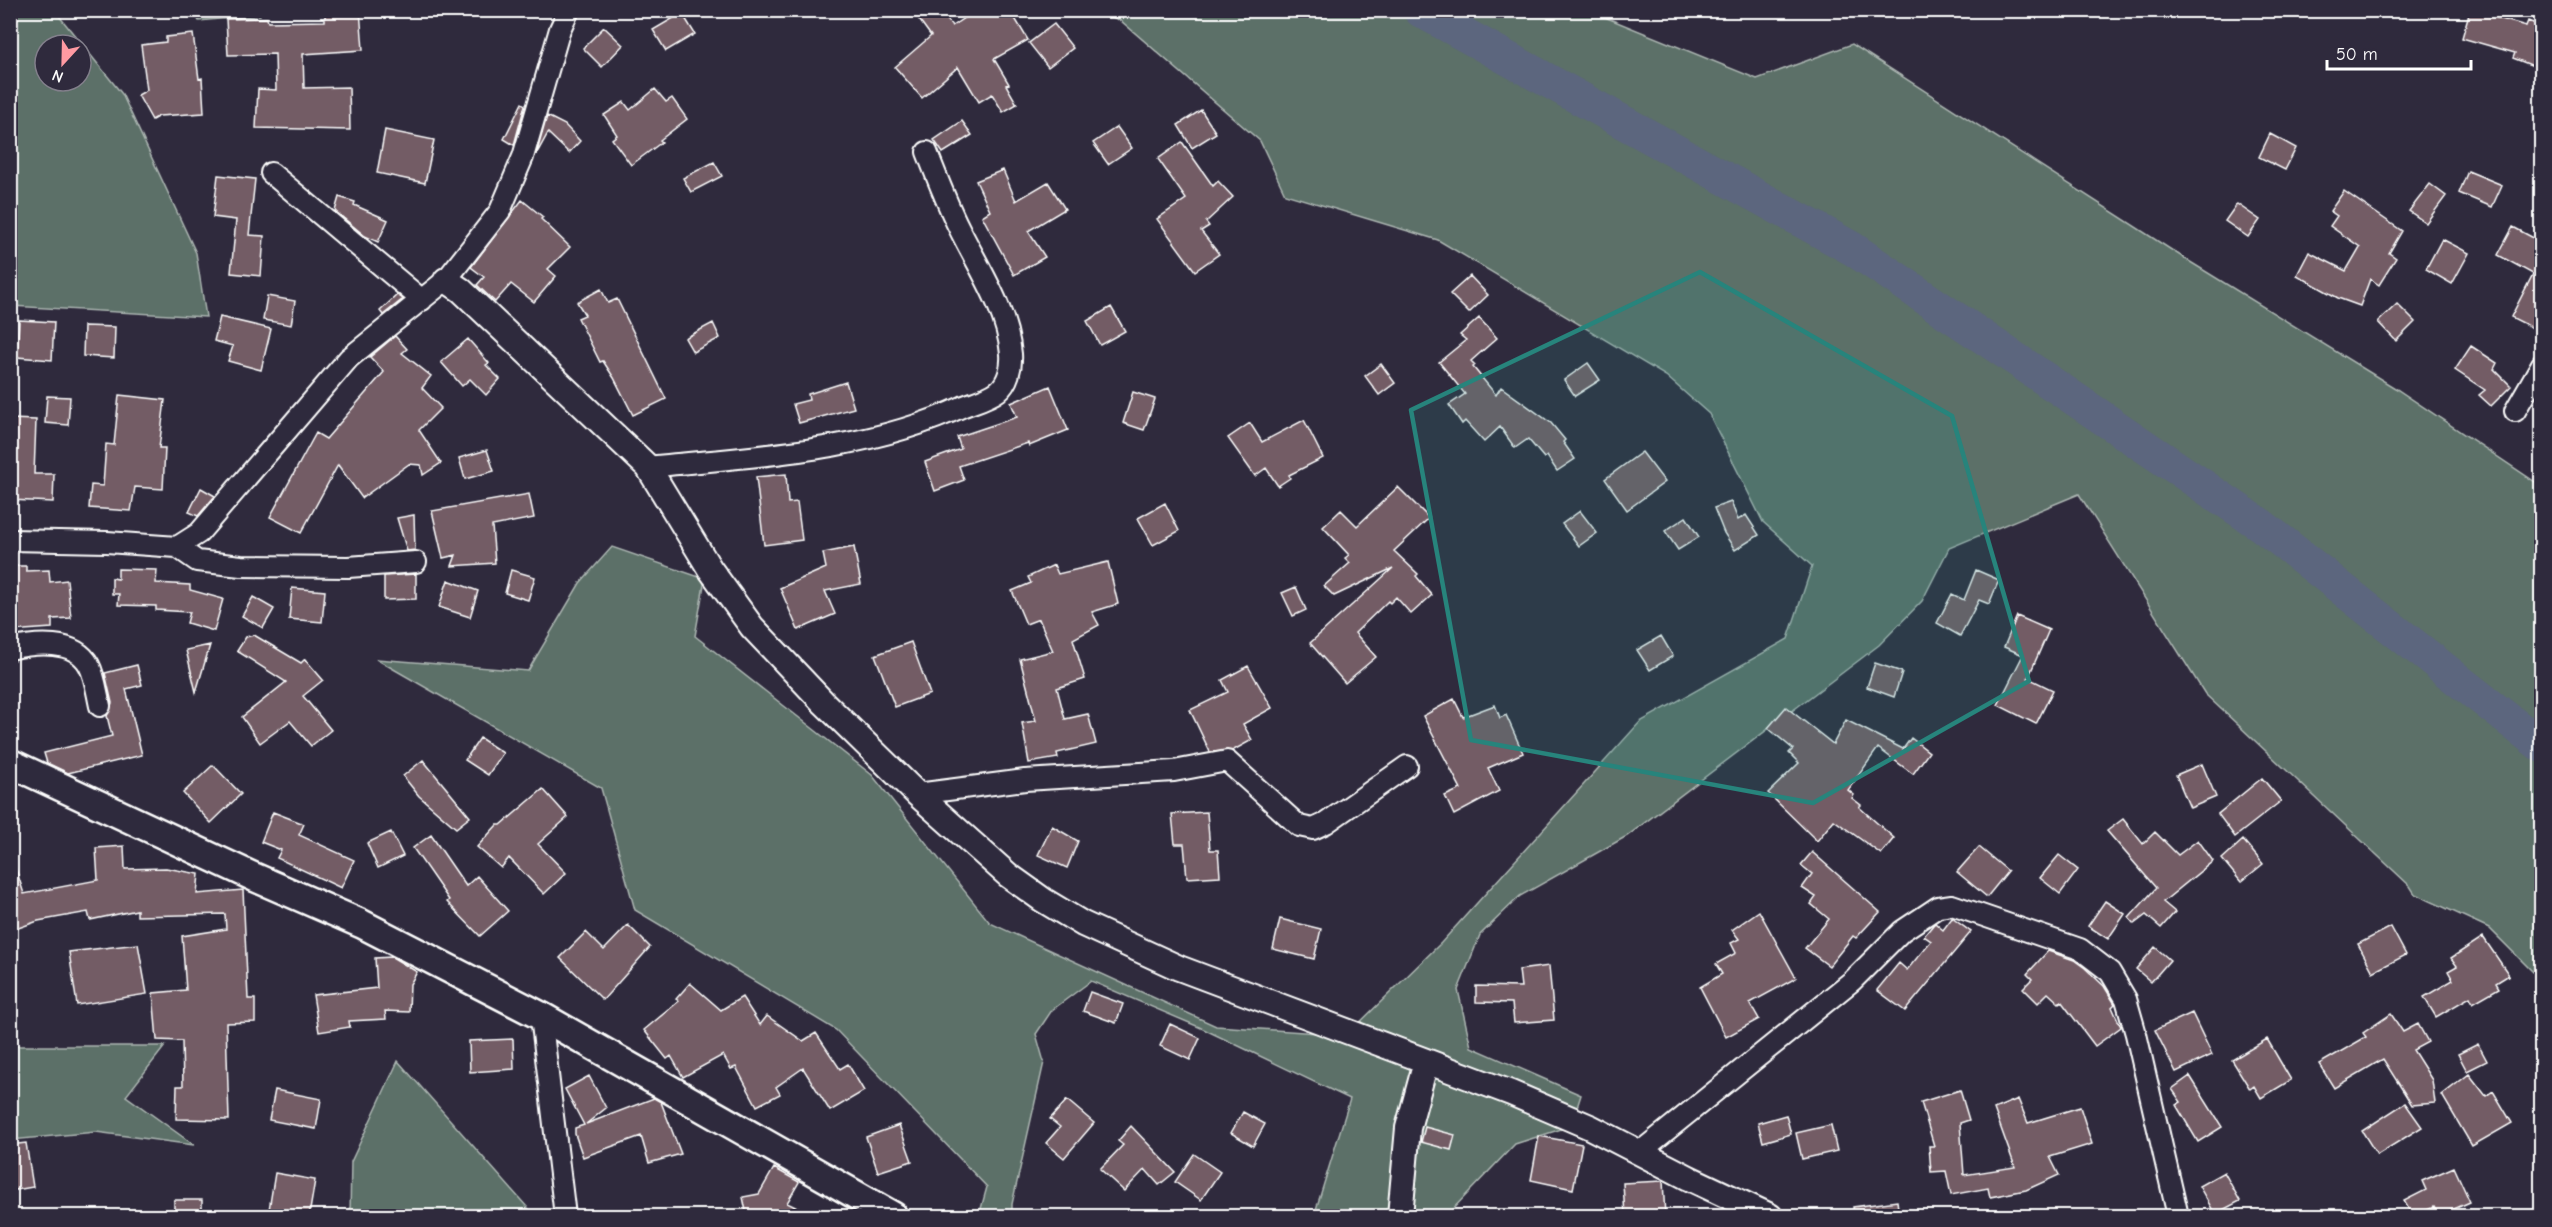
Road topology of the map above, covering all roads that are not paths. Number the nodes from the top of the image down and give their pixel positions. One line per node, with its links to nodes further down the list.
1 (569, 10): 4 (street)
2 (927, 153): 8 (street)
3 (271, 172): 5 (street)
4 (446, 280): 5 (street); 8 (street)
5 (422, 300): 10 (street)
6 (2541, 364): 7 (street)
7 (2515, 411)
8 (648, 467): 16 (street)
9 (10, 540): 10 (street)
10 (177, 547): 11 (street)
11 (416, 562)
12 (10, 649): 13 (street)
13 (100, 706)
14 (10, 763): 17 (main road)
15 (1407, 766): 16 (street)
16 (917, 794): 18 (street)
17 (541, 1016): 20 (street); 21 (main road)
18 (1426, 1062): 19 (street); 22 (street)
19 (1640, 1152): 23 (street); 24 (street)
20 (566, 1216)
21 (893, 1216)
22 (1400, 1216)
23 (1770, 1216)
24 (2178, 1216)

